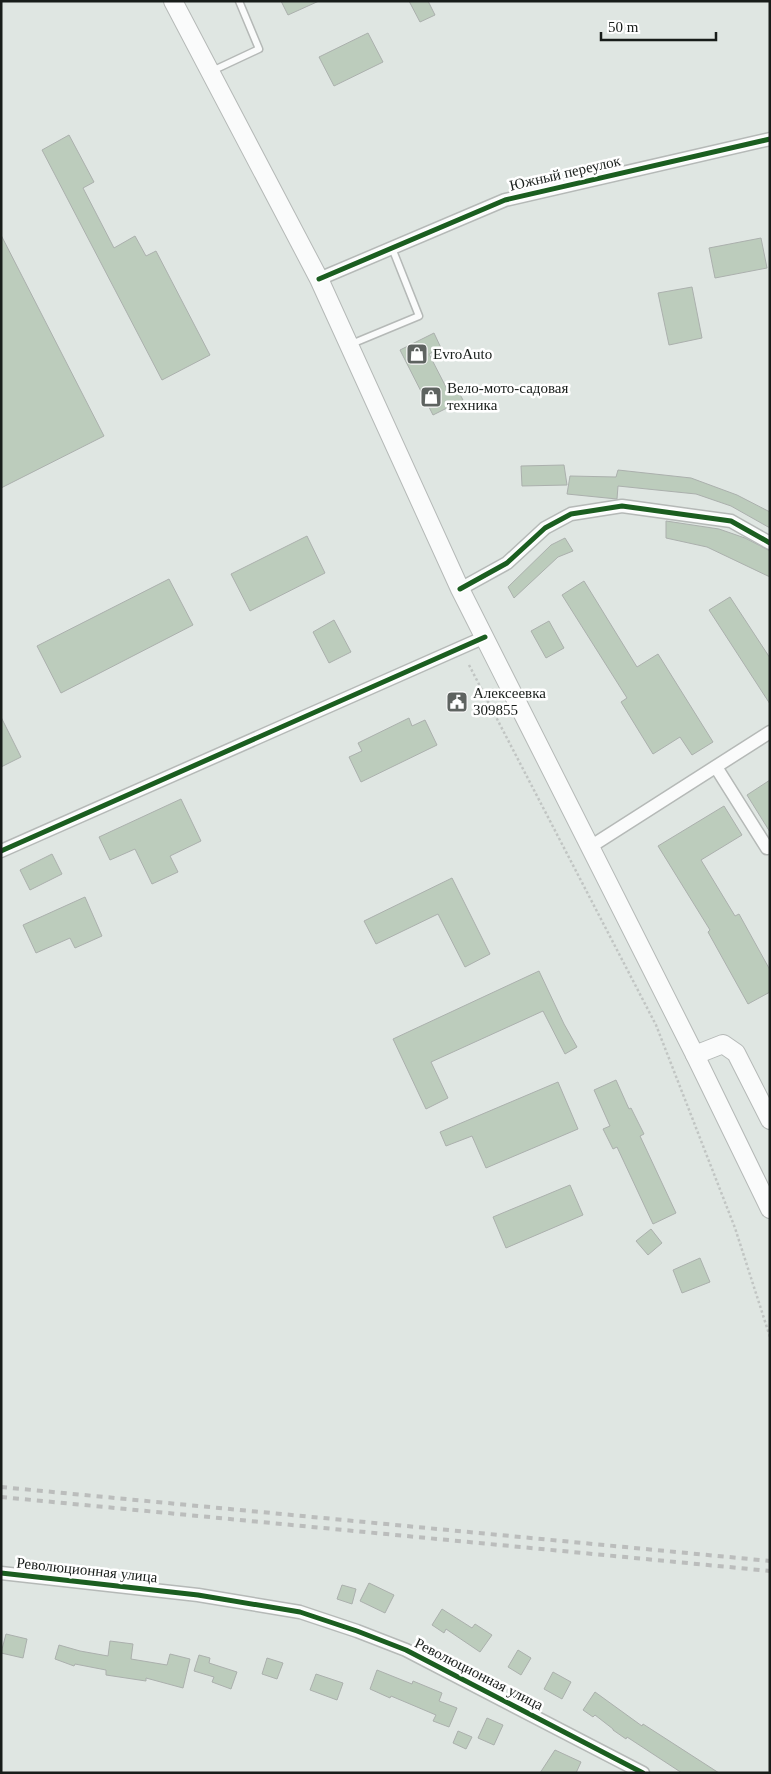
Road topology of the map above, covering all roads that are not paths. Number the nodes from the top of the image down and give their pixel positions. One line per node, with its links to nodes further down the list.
1 (174, 1): 3 (main road)
2 (239, 1): 3 (lane)
3 (211, 72): 6 (main road)
4 (770, 139): 5 (street, Южный переулок)
5 (392, 248): 6 (street, Южный переулок); 7 (lane)
6 (319, 279): 7 (main road)
7 (349, 345): 9 (main road)
8 (770, 543): 9 (street)
9 (460, 589): 10 (main road)
10 (485, 637): 13 (main road); 15 (street)
11 (770, 732): 12 (street)
12 (716, 767): 13 (street); 14 (street)
13 (590, 847): 16 (main road)
14 (770, 847)
15 (1, 851)
16 (695, 1055): 17 (main road); 18 (main road)
17 (770, 1120)
18 (770, 1209)
19 (1, 1573): 20 (street, Революционная улица)
20 (643, 1773)

